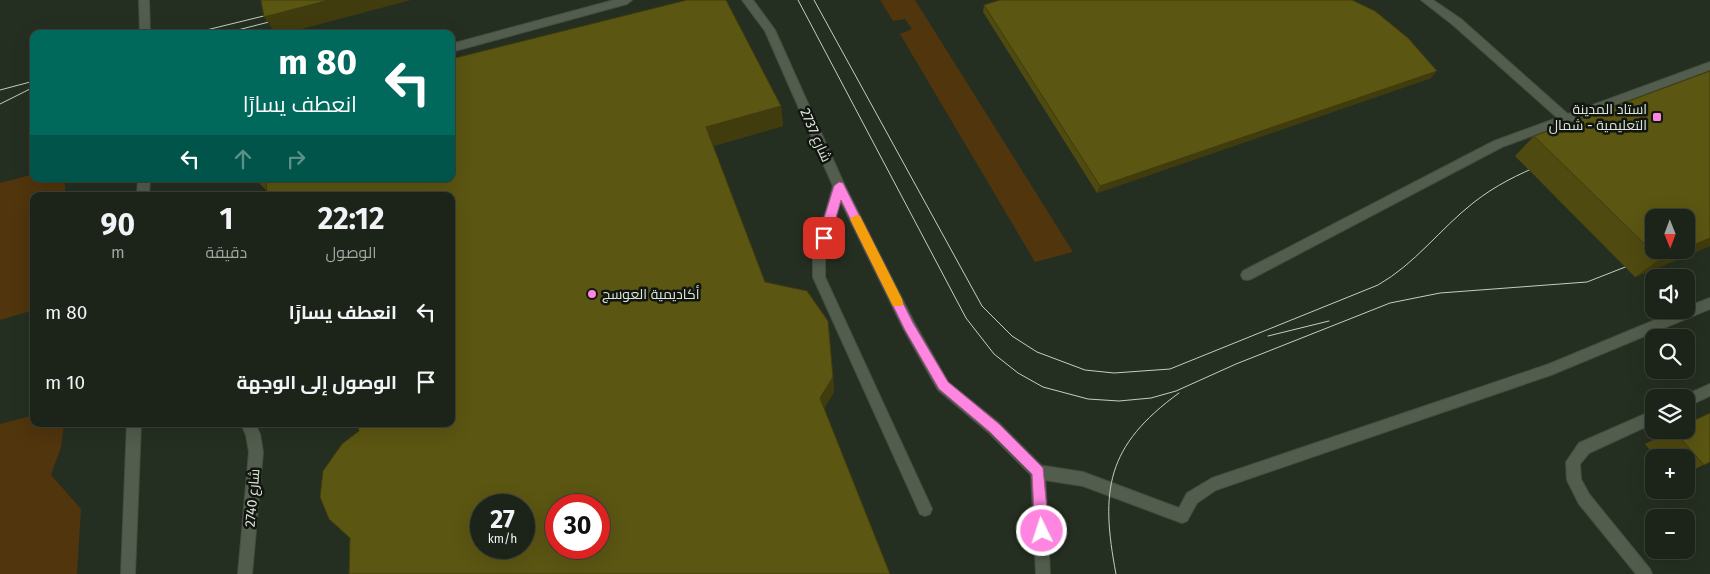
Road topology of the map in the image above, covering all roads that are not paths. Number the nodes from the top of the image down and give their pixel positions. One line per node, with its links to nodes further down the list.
1 (144, 0): 5 (street)
2 (627, 0): 6 (street)
3 (747, 0): 9 (street, شارع 2737)
4 (1426, 0): 8 (street)
5 (145, 30)
6 (455, 47)
7 (1710, 66): 8 (street)
8 (1566, 119): 10 (street)
9 (839, 186): 17 (street, شارع 2737); 18 (street)
10 (1247, 275)
11 (1710, 303): 17 (street)
12 (1710, 390): 13 (street)
13 (1695, 397)
14 (1645, 420): 22 (street)
15 (134, 427): 19 (street)
16 (250, 427): 20 (street, شارع 2740)
17 (1038, 472): 21 (street)
18 (925, 509)
19 (128, 574)
20 (245, 574)
21 (1043, 574)
22 (1645, 574)

